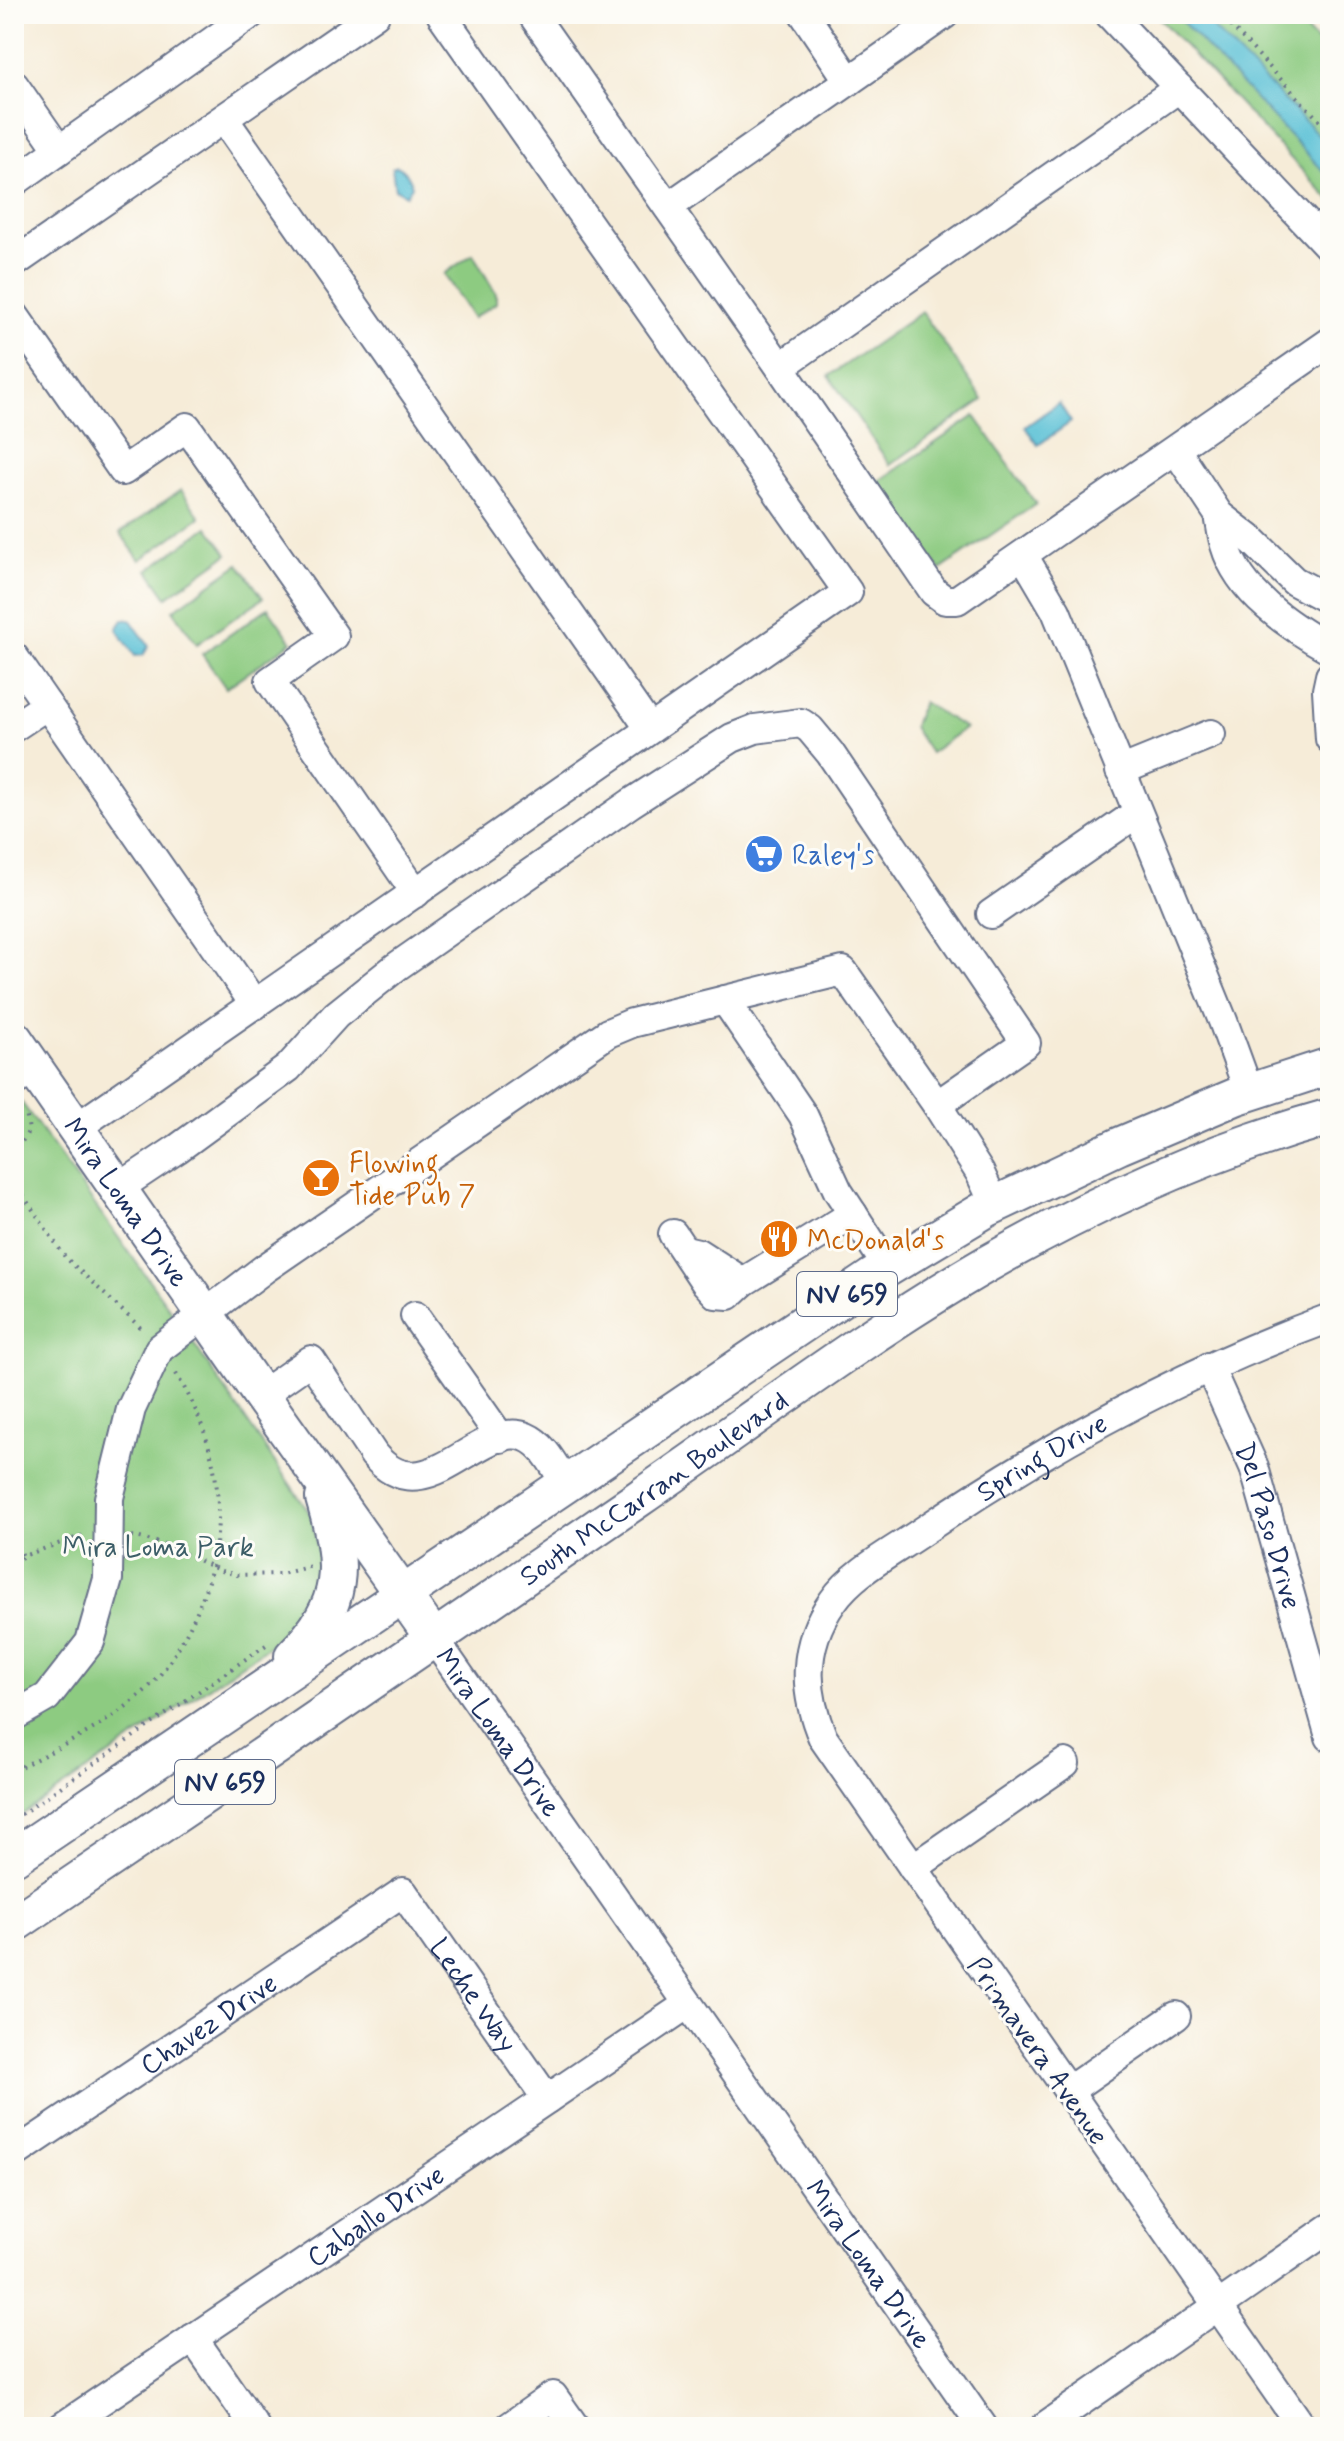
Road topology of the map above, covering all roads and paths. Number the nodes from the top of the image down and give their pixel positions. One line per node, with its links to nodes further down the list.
1 (251, 14): 14 (street)
2 (375, 14): 12 (street)
3 (441, 14): 31 (street)
4 (532, 14): 16 (street)
5 (804, 14): 9 (street)
6 (945, 14): 9 (street)
7 (1109, 14): 11 (street)
8 (1220, 14): 13 (path)
9 (849, 81): 16 (street)
10 (14, 85): 14 (street)
11 (1179, 88): 17 (street); 21 (street)
12 (224, 119): 18 (street); 31 (street)
13 (1330, 132)
14 (59, 150): 15 (street)
15 (14, 182)
16 (668, 207): 21 (street)
17 (1330, 248)
18 (14, 263)
19 (14, 315): 36 (street)
20 (1330, 342): 22 (street)
21 (780, 367): 24 (street)
22 (1176, 450): 23 (street); 24 (street)
23 (1219, 515): 25 (street); 26 (street)
24 (1023, 555): 34 (street)
25 (1330, 600)
26 (1330, 649)
27 (14, 657): 29 (street)
28 (1330, 676): 33 (street)
29 (47, 705): 30 (street); 39 (street)
30 (14, 727)
31 (650, 729): 36 (street)
32 (1211, 734): 34 (street)
33 (1330, 739)
34 (1120, 771): 35 (street)
35 (1137, 813): 37 (street); 43 (street)
36 (416, 893): 39 (street)
37 (991, 914)
38 (725, 1000): 45 (street); 54 (street); 57 (street)
39 (255, 1005): 48 (street)
40 (14, 1039): 42 (main road, Mira Loma Drive)
41 (1330, 1066): 43 (main road, South McCarran Boulevard / NV 659)
42 (25, 1076): 48 (main road, Mira Loma Drive)
43 (1249, 1092): 52 (main road, South McCarran Boulevard / NV 659)
44 (1330, 1098): 53 (main road)
45 (937, 1105): 51 (street); 52 (street)
46 (26, 1113): 49 (path)
47 (1330, 1117): 53 (main road, South McCarran Boulevard / NV 659)
48 (76, 1128): 51 (main road, Mira Loma Drive)
49 (14, 1155)
50 (14, 1182): 60 (path)
51 (117, 1189): 57 (main road, Mira Loma Drive)
52 (995, 1205): 56 (main road, South McCarran Boulevard / NV 659)
53 (1100, 1205): 73 (main road, South McCarran Boulevard / NV 659)
54 (853, 1214): 55 (street); 56 (street)
55 (678, 1242)
56 (888, 1268): 65 (main road, South McCarran Boulevard / NV 659)
57 (204, 1314): 60 (street); 62 (main road, Mira Loma Drive)
58 (415, 1316): 63 (street)
59 (1330, 1318): 61 (street, Spring Drive)
60 (159, 1349): 66 (street); 71 (path)
61 (1209, 1367): 75 (street, Spring Drive); 78 (street, Del Paso Drive)
62 (261, 1395): 63 (street); 64 (main road, Mira Loma Drive)
63 (501, 1438): 65 (street)
64 (317, 1474): 72 (main road, Mira Loma Drive); 76 (main road)
65 (566, 1484): 72 (main road, South McCarran Boulevard / NV 659)
66 (109, 1533): 68 (path); 71 (path); 77 (street)
67 (14, 1539): 68 (path)
68 (23, 1556): 69 (path)
69 (14, 1563)
70 (319, 1564): 71 (path)
71 (213, 1567): 80 (path)
72 (403, 1594): 73 (main road, Mira Loma Drive); 76 (main road, South McCarran Boulevard / NV 659)
73 (435, 1640): 85 (main road, South McCarran Boulevard / NV 659); 86 (street, Mira Loma Drive)
74 (267, 1645): 81 (path)
75 (808, 1661): 83 (street, Primavera Avenue)
76 (250, 1698): 82 (main road, South McCarran Boulevard / NV 659)
77 (14, 1716)
78 (1330, 1737)
79 (1065, 1763): 83 (street)
80 (14, 1770)
81 (14, 1819)
82 (14, 1857)
83 (913, 1868): 88 (street, Primavera Avenue)
84 (403, 1892): 89 (street, Leche Way); 90 (street, Chavez Drive)
85 (14, 1924)
86 (688, 2004): 89 (street, Caballo Drive); 98 (street, Mira Loma Drive)
87 (1176, 2016): 88 (street)
88 (1068, 2091): 92 (street, Primavera Avenue)
89 (547, 2099): 93 (street, Caballo Drive)
90 (14, 2154)
91 (1330, 2228): 92 (street)
92 (1218, 2306): 99 (street); 100 (street, Primavera Avenue)
93 (193, 2338): 94 (street, Caballo Drive); 95 (street)
94 (62, 2427)
95 (255, 2427)
96 (509, 2427): 97 (street)
97 (575, 2427)
98 (983, 2427)
99 (1044, 2427)
100 (1302, 2427)

